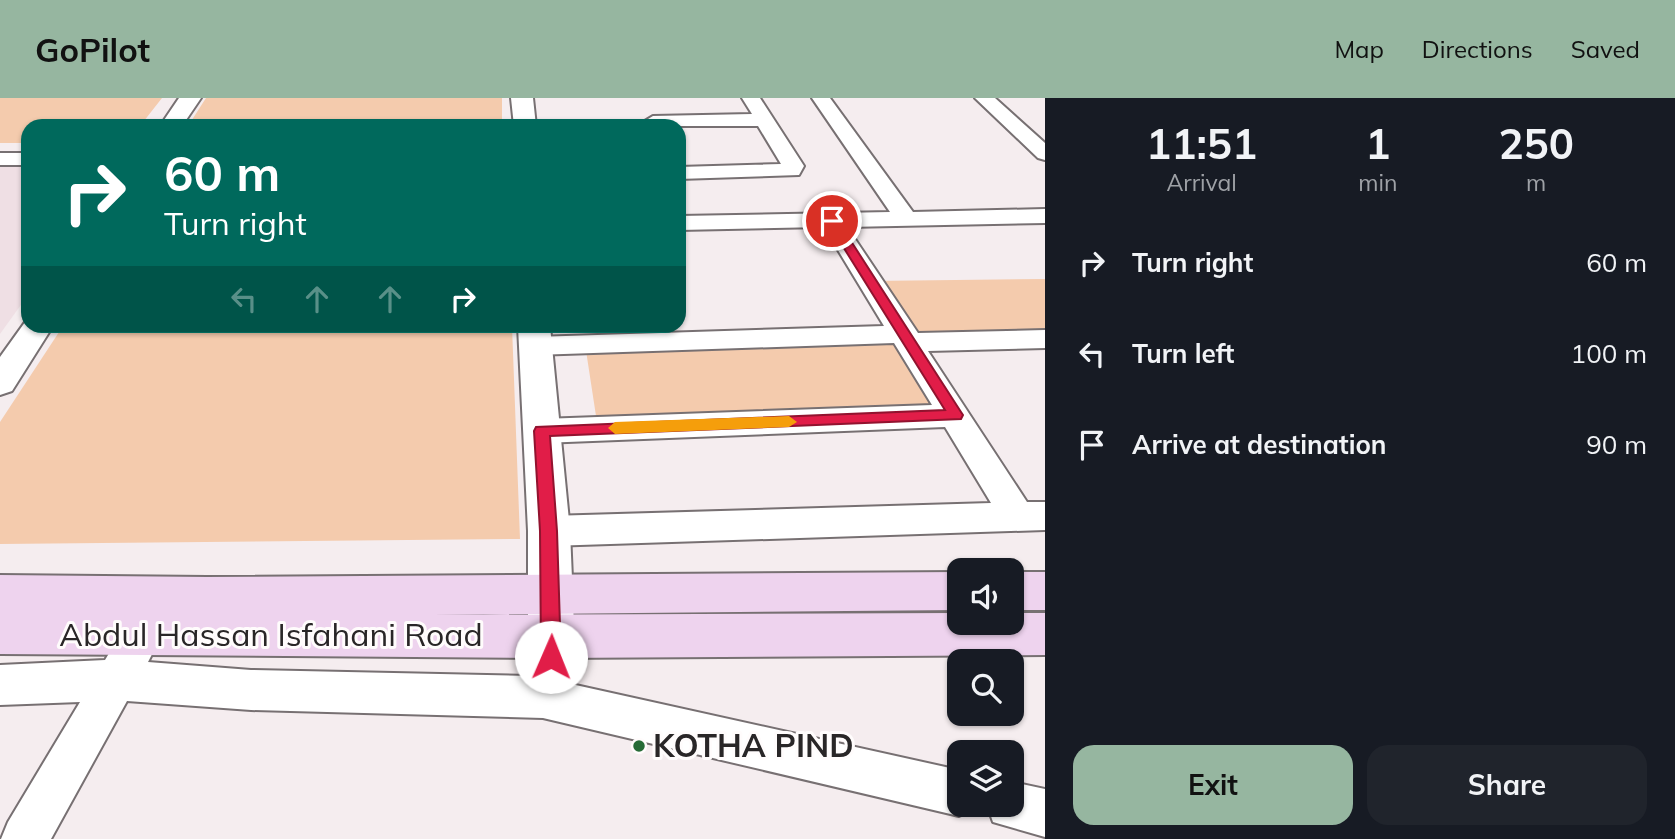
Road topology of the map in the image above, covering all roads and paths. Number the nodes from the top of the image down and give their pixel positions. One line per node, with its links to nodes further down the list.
1 (190, 98): 7 (street)
2 (522, 98): 8 (street)
3 (646, 98): 9 (street)
4 (751, 98): 10 (street)
5 (821, 98): 18 (street)
6 (984, 98): 12 (street)
7 (176, 119)
8 (524, 119)
9 (652, 119)
10 (764, 120): 11 (street); 15 (street)
11 (686, 123)
12 (1045, 154)
13 (0, 159): 14 (street)
14 (21, 159)
15 (686, 173)
16 (1045, 216): 18 (street)
17 (686, 217): 19 (street)
18 (906, 218): 19 (street)
19 (832, 221): 22 (street)
20 (32, 333): 24 (street)
21 (534, 336): 22 (street); 26 (street)
22 (907, 338): 23 (street); 25 (street)
23 (1045, 339)
24 (0, 383)
25 (955, 415): 26 (street); 27 (street)
26 (542, 431): 28 (street)
27 (1032, 516): 28 (street)
28 (549, 531): 33 (street)
29 (1024, 591): 30 (main road)
30 (1045, 591)
31 (947, 592): 33 (main road, Abdul Hassan Isfahani Road)
32 (0, 595): 33 (main road, Abdul Hassan Isfahani Road)
33 (551, 615): 35 (main road, Abdul Hassan Isfahani Road); 36 (main road, Abdul Hassan Isfahani Road); 39 (street)
34 (0, 633): 35 (main road, Abdul Hassan Isfahani Road)
35 (143, 633): 37 (street)
36 (1045, 634)
37 (116, 680): 38 (street); 39 (street); 43 (street)
38 (0, 685)
39 (549, 697): 40 (street)
40 (947, 790)
41 (1024, 808): 42 (street)
42 (1045, 813)
43 (25, 839)

